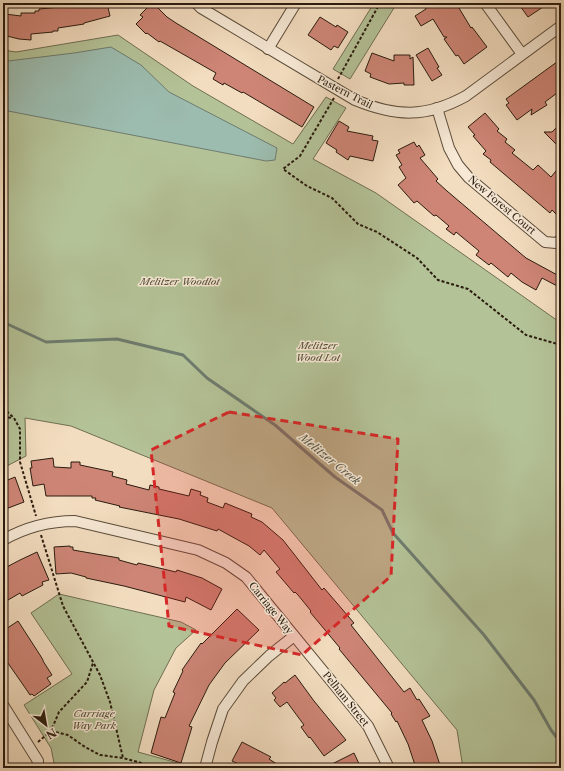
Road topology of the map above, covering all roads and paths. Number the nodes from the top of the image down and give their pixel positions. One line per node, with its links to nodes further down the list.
1 (196, 3): 6 (street, Pastern Trail)
2 (296, 3): 6 (street)
3 (380, 3): 8 (path)
4 (485, 3): 7 (street)
5 (561, 26): 7 (street, Pastern Trail)
6 (268, 49): 10 (street, Pastern Trail)
7 (522, 54): 10 (street, Pastern Trail)
8 (338, 79)
9 (334, 97): 12 (path)
10 (438, 108): 11 (street, New Forest Court)
11 (561, 240)
12 (561, 345)
13 (3, 408): 15 (path)
14 (3, 417): 15 (path)
15 (14, 418): 16 (path)
16 (36, 518)
17 (40, 532): 20 (path)
18 (3, 540): 19 (street, Carriage Way)
19 (294, 636): 27 (street, Carriage Way); 28 (street, Pelham Street)
20 (93, 663): 22 (path); 24 (path)
21 (3, 705): 23 (street)
22 (51, 731): 23 (path); 24 (path)
23 (30, 748): 25 (street)
24 (123, 758): 26 (path)
25 (37, 768)
26 (160, 768)
27 (205, 768)
28 (389, 768)

